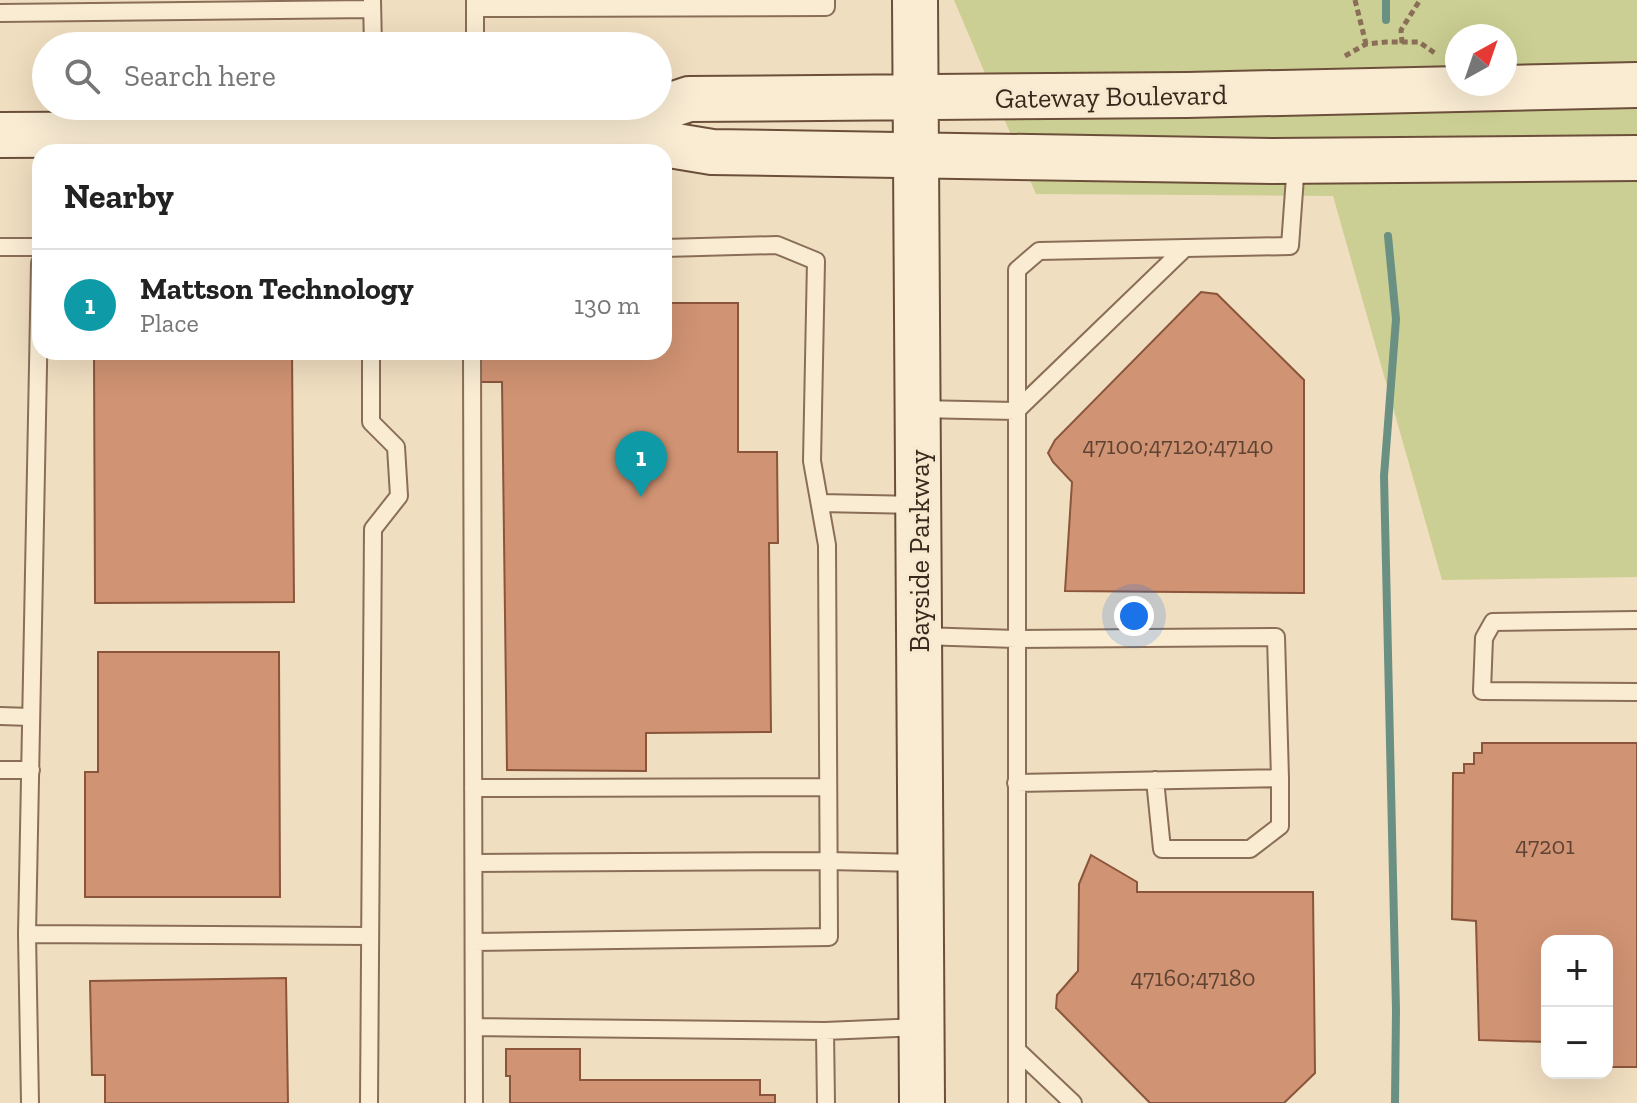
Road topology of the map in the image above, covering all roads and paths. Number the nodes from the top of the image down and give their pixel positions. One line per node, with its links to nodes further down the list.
1 (826, 0): 6 (lane)
2 (915, 0): 13 (street, Bayside Parkway)
3 (1355, 0): 11 (path)
4 (1420, 0): 10 (path)
5 (372, 4): 7 (lane); 8 (lane)
6 (475, 4): 9 (lane)
7 (0, 13)
8 (373, 32)
9 (475, 32)
10 (1402, 43)
11 (1366, 44)
12 (1637, 85): 13 (street, Gateway Boulevard)
13 (915, 99): 14 (street, Gateway Boulevard); 23 (street, Bayside Parkway)
14 (672, 105)
15 (627, 120): 16 (street, Gateway Boulevard)
16 (591, 132): 19 (street, Gateway Boulevard); 21 (street, Gateway Boulevard)
17 (0, 135): 20 (street, Gateway Boulevard)
18 (371, 135): 19 (street, Gateway Boulevard); 20 (street, Gateway Boulevard)
19 (471, 135)
20 (42, 143)
21 (664, 144)
22 (672, 145): 23 (street, Gateway Boulevard)
23 (915, 155): 25 (street, Gateway Boulevard); 33 (street, Bayside Parkway)
24 (1637, 158): 25 (street, Gateway Boulevard)
25 (1296, 161): 29 (lane)
26 (0, 247): 27 (lane)
27 (32, 247)
28 (672, 248): 35 (lane)
29 (1185, 248): 34 (lane); 34 (lane)
30 (38, 360): 42 (lane)
31 (371, 360): 54 (lane)
32 (472, 360): 49 (lane)
33 (918, 409): 34 (lane); 36 (street, Bayside Parkway)
34 (1016, 411): 39 (lane)
35 (820, 503): 36 (lane); 48 (lane)
36 (919, 505): 38 (street, Bayside Parkway)
37 (1637, 620): 40 (lane)
38 (920, 636): 39 (lane); 52 (street, Bayside Parkway)
39 (1016, 639): 45 (lane); 47 (lane)
40 (1637, 692)
41 (0, 716): 42 (lane)
42 (31, 717): 44 (lane)
43 (0, 770): 44 (lane)
44 (31, 770): 53 (lane)
45 (1280, 778): 46 (lane); 46 (lane)
46 (1155, 780): 47 (lane)
47 (1016, 783): 59 (lane)
48 (828, 787): 49 (lane); 50 (lane)
49 (473, 788): 51 (lane)
50 (828, 861): 51 (lane); 52 (lane); 55 (lane)
51 (474, 863): 55 (lane)
52 (921, 863): 57 (street, Bayside Parkway)
53 (27, 934): 54 (lane); 60 (lane)
54 (370, 936): 61 (lane)
55 (474, 942): 56 (lane)
56 (474, 1027): 58 (lane); 62 (lane)
57 (922, 1027): 58 (lane); 64 (street, Bayside Parkway)
58 (825, 1031): 63 (lane)
59 (1017, 1050): 65 (lane); 66 (lane)
60 (30, 1103)
61 (369, 1103)
62 (474, 1103)
63 (826, 1103)
64 (922, 1103)
65 (1017, 1103)
66 (1073, 1103)

